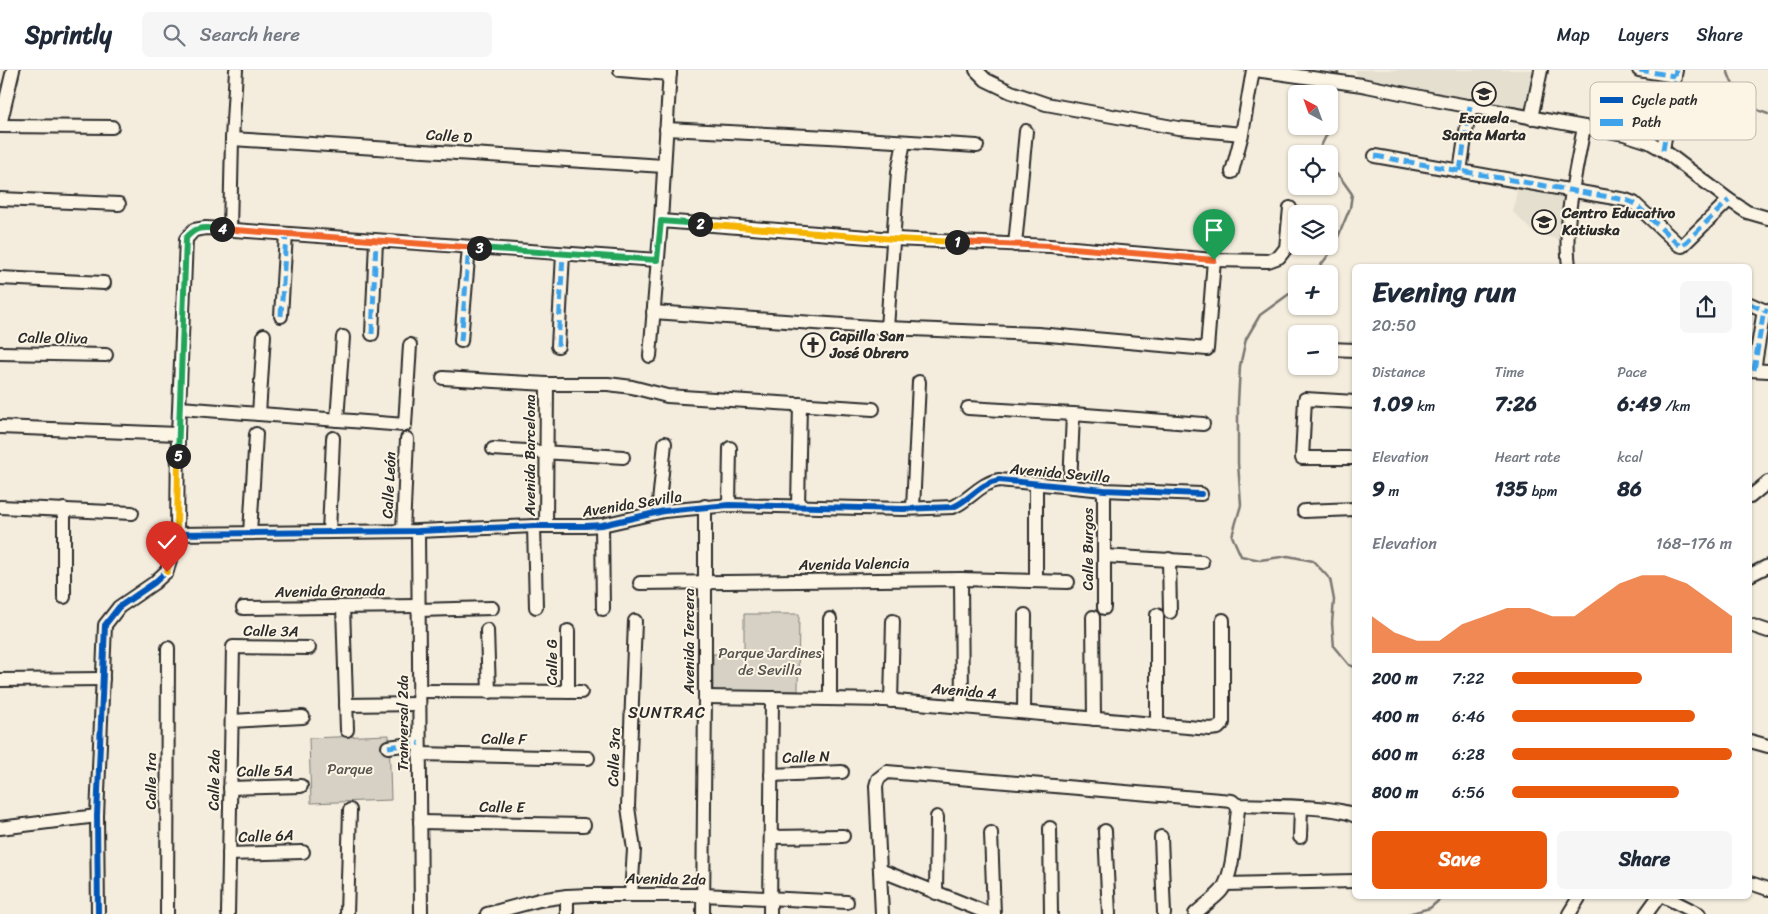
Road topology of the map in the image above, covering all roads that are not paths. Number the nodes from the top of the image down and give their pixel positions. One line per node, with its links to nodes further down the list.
1 (13, 70): 12 (street)
2 (236, 70): 19 (street)
3 (620, 70): 8 (street)
4 (976, 70): 18 (street)
5 (1254, 70): 10 (street); 18 (street)
6 (1541, 70): 11 (street)
7 (1639, 70): 9 (street)
8 (670, 72): 16 (street)
9 (1676, 73)
10 (1470, 106): 11 (street); 27 (street)
11 (1531, 118): 13 (street)
12 (0, 125): 14 (street)
13 (1584, 126): 15 (street); 29 (street)
14 (112, 127)
15 (1590, 127)
16 (666, 129): 22 (street); 26 (street)
17 (1026, 132): 40 (street)
18 (1242, 134): 28 (street)
19 (232, 139): 26 (street, Calle D); 36 (street)
20 (1643, 140): 24 (street)
21 (1665, 140): 24 (street)
22 (904, 142): 23 (street); 38 (street)
23 (977, 146)
24 (1663, 150): 31 (street)
25 (1375, 156): 27 (street)
26 (664, 166): 34 (street)
27 (1460, 171): 29 (street)
28 (1232, 172)
29 (1573, 192): 31 (street); 45 (street)
30 (0, 198): 32 (street)
31 (1729, 200): 33 (street)
32 (120, 204)
33 (1768, 218)
34 (661, 221): 38 (street); 43 (street)
35 (1288, 228): 44 (street)
36 (230, 230): 37 (street); 71 (street)
37 (286, 234): 39 (street); 51 (street)
38 (894, 239): 40 (street); 52 (street)
39 (376, 241): 41 (street); 53 (street)
40 (1015, 245): 44 (street)
41 (469, 247): 42 (street); 56 (street)
42 (563, 254): 43 (street); 58 (street)
43 (657, 260): 50 (street)
44 (1214, 260): 52 (street)
45 (1569, 264)
46 (0, 278): 47 (street)
47 (104, 283)
48 (1752, 305): 49 (street)
49 (1766, 311): 64 (street)
50 (654, 312): 52 (street); 63 (street)
51 (281, 316)
52 (887, 328)
53 (372, 334)
54 (264, 335): 74 (street)
55 (343, 337): 76 (street)
56 (461, 341)
57 (410, 345): 76 (street)
58 (558, 346)
59 (1338, 349): 60 (street)
60 (1352, 350)
61 (0, 353): 62 (street, Calle Oliva)
62 (106, 355)
63 (650, 356)
64 (1752, 370): 65 (street)
65 (1768, 371)
66 (443, 378): 68 (street)
67 (919, 382): 101 (street)
68 (547, 384): 70 (street); 87 (street, Avenida Barcelona)
69 (1352, 402): 89 (street)
70 (800, 404): 73 (street); 99 (street)
71 (180, 408): 74 (street); 80 (street)
72 (968, 408): 75 (street)
73 (873, 409)
74 (259, 414): 76 (street)
75 (1073, 414): 77 (street); 92 (street)
76 (337, 420)
77 (1203, 424)
78 (0, 427): 79 (street)
79 (153, 433): 80 (street); 96 (street)
80 (178, 434): 96 (street)
81 (256, 434): 112 (street)
82 (333, 438): 111 (street)
83 (407, 439): 109 (street, Calle León)
84 (665, 443): 105 (street)
85 (730, 448): 97 (street)
86 (493, 449): 87 (street)
87 (548, 451): 88 (street); 108 (street, Avenida Barcelona)
88 (623, 457)
89 (1352, 458)
90 (1768, 482): 95 (street)
91 (1036, 483): 92 (street, Avenida Sevilla); 101 (street, Avenida Sevilla); 120 (street)
92 (1070, 486): 93 (street, Avenida Sevilla)
93 (1104, 490): 94 (street, Avenida Sevilla); 114 (street, Calle Burgos)
94 (1202, 494)
95 (1752, 495)
96 (177, 498): 113 (street)
97 (729, 505): 98 (street, Avenida Sevilla); 99 (street, Avenida Sevilla)
98 (705, 506): 105 (street, Avenida Sevilla); 121 (street, Avenida Tercera)
99 (798, 506): 101 (street, Avenida Sevilla)
100 (0, 507): 103 (street)
101 (913, 508)
102 (1352, 509): 104 (street)
103 (64, 510): 106 (street); 124 (street)
104 (1304, 511)
105 (658, 512): 107 (street, Avenida Sevilla)
106 (132, 513)
107 (602, 525): 108 (street, Avenida Sevilla); 131 (street)
108 (540, 526): 110 (street, Avenida Sevilla); 126 (street, Avenida Barcelona)
109 (403, 531): 110 (street, Avenida Sevilla); 111 (street, Avenida Sevilla)
110 (418, 531): 128 (street, Tranversal 2da)
111 (329, 532): 112 (street, Avenida Sevilla)
112 (250, 533): 113 (street, Avenida Sevilla)
113 (177, 534): 145 (street)
114 (1104, 556): 115 (street); 130 (street, Calle Burgos)
115 (1169, 559): 116 (street); 159 (street)
116 (1202, 562)
117 (1768, 566): 118 (street)
118 (1752, 574)
119 (961, 579): 120 (street, Avenida Valencia); 121 (street, Avenida Valencia); 154 (street)
120 (1036, 581): 122 (street, Avenida Valencia)
121 (705, 582): 123 (street, Avenida Valencia); 148 (street, Avenida Tercera)
122 (1068, 582)
123 (640, 583)
124 (64, 597)
125 (343, 607): 127 (street, Avenida Granada); 128 (street, Avenida Granada); 153 (street)
126 (536, 607)
127 (243, 608)
128 (418, 608): 129 (street, Avenida Granada); 149 (street, Tranversal 2da)
129 (492, 608)
130 (1104, 608)
131 (602, 610)
132 (1025, 615): 155 (street)
133 (1093, 618): 157 (street)
134 (830, 619): 151 (street)
135 (1223, 620): 159 (street, Avenida 4)
136 (635, 621): 194 (street, Calle 3ra)
137 (893, 621): 152 (street)
138 (1752, 626): 141 (street)
139 (487, 630): 147 (street)
140 (568, 631): 147 (street, Calle G)
141 (1768, 631)
142 (233, 647): 144 (street, Calle 3A); 158 (street, Calle 2da)
143 (168, 648): 203 (street, Calle 1ra)
144 (309, 648)
145 (103, 679): 146 (street); 174 (street)
146 (0, 680)
147 (489, 692): 149 (street)
148 (705, 697): 150 (street, Avenida 4); 195 (street, Avenida Tercera)
149 (419, 698): 153 (street); 164 (street, Tranversal 2da)
150 (772, 698): 151 (street, Avenida 4); 167 (street)
151 (830, 699): 152 (street, Avenida 4)
152 (891, 701): 154 (street, Avenida 4)
153 (346, 705): 160 (street)
154 (962, 707): 155 (street, Avenida 4)
155 (1024, 712): 157 (street, Avenida 4)
156 (303, 717): 158 (street)
157 (1094, 719): 159 (street, Avenida 4)
158 (232, 720): 169 (street, Calle 2da)
159 (1157, 724)
160 (347, 730)
161 (1752, 742): 162 (street)
162 (1768, 746)
163 (388, 747): 164 (street, Calle F)
164 (419, 748): 165 (street, Calle F); 176 (street, Tranversal 2da)
165 (588, 758)
166 (842, 772): 167 (street, Calle N)
167 (771, 775): 182 (street)
168 (302, 786): 169 (street, Calle 5A)
169 (230, 788): 187 (street, Calle 2da)
170 (1237, 805): 171 (street); 188 (street); 190 (street)
171 (1301, 807): 173 (street); 185 (street)
172 (350, 810): 205 (street)
173 (1352, 815)
174 (97, 816): 178 (street); 202 (street)
175 (937, 817): 193 (street)
176 (420, 822): 177 (street, Calle E); 206 (street, Tranversal 2da)
177 (584, 825)
178 (0, 828)
179 (1050, 828): 214 (street)
180 (1106, 831): 215 (street)
181 (991, 833): 213 (street)
182 (771, 836): 183 (street); 197 (street)
183 (843, 836)
184 (1161, 837): 216 (street)
185 (1300, 837)
186 (303, 852): 187 (street, Calle 6A)
187 (229, 854): 204 (street, Calle 2da)
188 (880, 870): 193 (street); 211 (street)
189 (1352, 881): 190 (street)
190 (1226, 884): 217 (street)
191 (1752, 884): 192 (street)
192 (1768, 889)
193 (936, 893): 212 (street)
194 (631, 894): 195 (street, Avenida 2da); 196 (street, Avenida 2da)
195 (703, 895): 197 (street, Avenida 2da); 209 (street, Avenida Tercera)
196 (567, 896): 207 (street, Avenida 2da); 208 (street)
197 (770, 899): 201 (street, Avenida 2da); 210 (street)
198 (1578, 899): 218 (street)
199 (1657, 899): 219 (street)
200 (1669, 899): 220 (street)
201 (847, 902)
202 (98, 914)
203 (167, 914)
204 (228, 914)
205 (347, 914)
206 (420, 914)
207 (487, 914)
208 (567, 914)
209 (703, 914)
210 (770, 914)
211 (882, 914)
212 (990, 914)
213 (994, 914)
214 (1051, 914)
215 (1109, 914)
216 (1164, 914)
217 (1194, 914)
218 (1568, 914)
219 (1646, 914)
220 (1699, 914)

